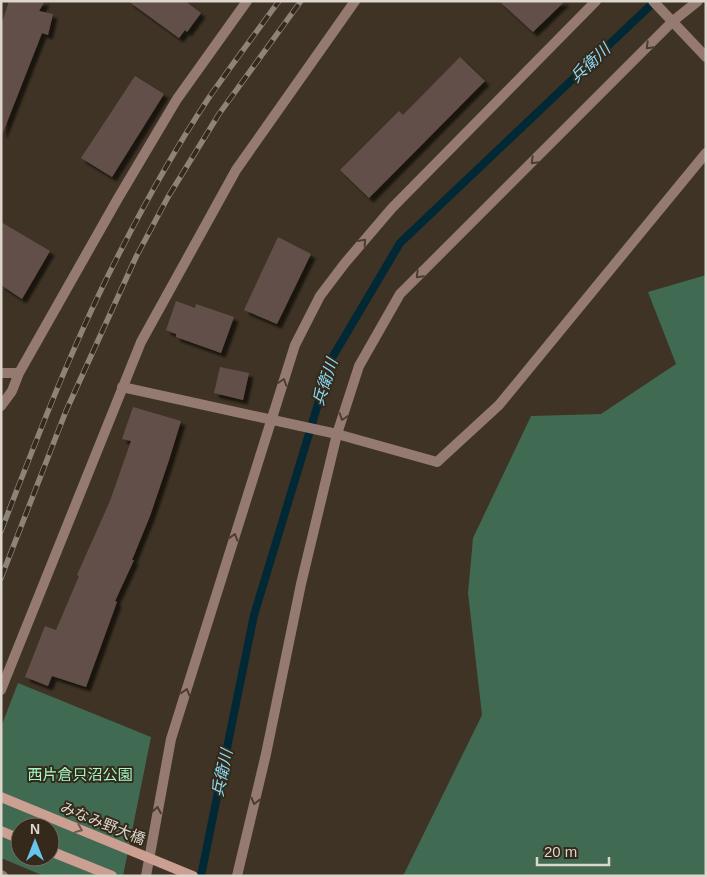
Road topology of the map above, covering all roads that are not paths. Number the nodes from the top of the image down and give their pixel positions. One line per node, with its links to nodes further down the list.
1 (247, 1): 10 (street)
2 (355, 1): 11 (street)
3 (596, 1): 13 (street, one-way to 3)
4 (652, 1): 6 (street)
5 (698, 1): 6 (street)
6 (670, 18): 7 (street); 14 (street, one-way to 14)
7 (706, 57)
8 (706, 153): 14 (street)
9 (1, 373): 10 (street)
10 (19, 373): 12 (street)
11 (122, 388): 13 (street); 15 (street)
12 (1, 406)
13 (271, 420): 14 (street); 19 (street, one-way to 13)
14 (332, 433): 21 (street, one-way to 21)
15 (1, 690)
16 (1, 797): 20 (street, みなみ野大橋, one-way to 20, bridge)
17 (60, 855): 18 (street)
18 (112, 876)
19 (146, 876)
20 (193, 876)
21 (237, 876)

